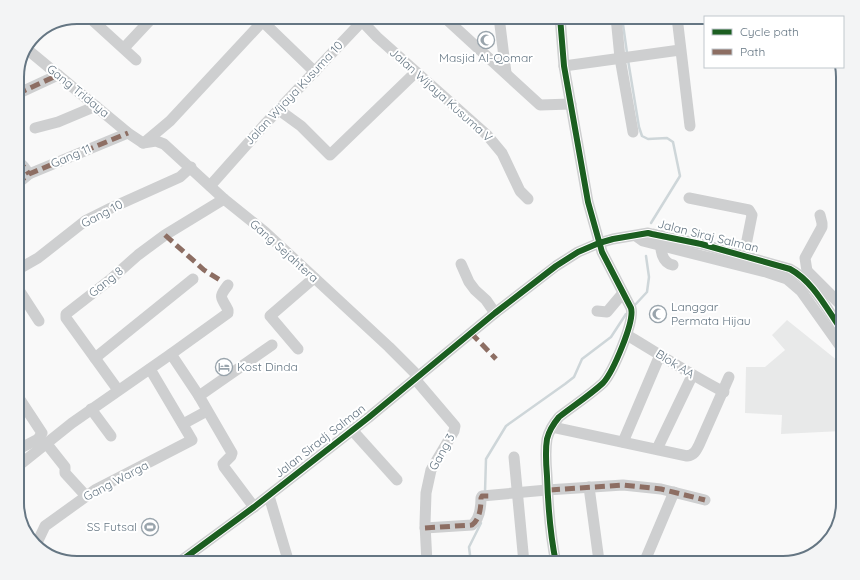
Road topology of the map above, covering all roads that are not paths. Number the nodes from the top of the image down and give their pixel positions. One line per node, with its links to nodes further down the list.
1 (98, 24): 12 (street)
2 (146, 24): 12 (street)
3 (256, 24): 30 (street)
4 (265, 24): 18 (street)
5 (357, 24): 18 (street, Jalan Wijaya Kusuma 10)
6 (367, 24): 19 (street, Jalan Wijaya Kusuma V)
7 (453, 24): 20 (street)
8 (500, 24): 20 (street)
9 (561, 24): 17 (street)
10 (617, 24): 15 (street)
11 (678, 24): 13 (street)
12 (124, 48): 16 (street)
13 (680, 50): 15 (street); 26 (street)
14 (30, 52): 21 (street, Gang Tridaya)
15 (620, 58): 17 (street); 29 (street)
16 (136, 60)
17 (564, 66): 23 (street)
18 (315, 72): 25 (street, Jalan Wijaya Kusuma 10)
19 (416, 72): 25 (street); 38 (street, Jalan Wijaya Kusuma V)
20 (506, 73): 23 (street)
21 (58, 75): 22 (street); 24 (street, Gang Tridaya)
22 (24, 91)
23 (571, 104): 41 (street)
24 (96, 106): 27 (street); 28 (street, Gang Tridaya)
25 (278, 110): 35 (street, Jalan Wijaya Kusuma 10)
26 (690, 126)
27 (35, 128)
28 (128, 132): 30 (street, Gang Tridaya); 33 (street, Gang 11)
29 (633, 132)
30 (143, 144): 32 (street, Gang Sejahtera)
31 (24, 167): 33 (street)
32 (191, 168): 35 (street, Gang Sejahtera); 45 (street, Gang 10)
33 (29, 174): 34 (street, Gang 11)
34 (24, 178)
35 (210, 186): 37 (street, Gang Sejahtera)
36 (689, 198): 42 (street)
37 (224, 199): 47 (street, Gang Sejahtera); 65 (street, Gang 8)
38 (528, 200)
39 (820, 215): 46 (street)
40 (661, 240): 41 (street, Jalan Siraj Salman); 42 (street, Jalan Siraj Salman); 44 (street); 57 (street, Jalan Siraj Salman)
41 (599, 243): 50 (street); 54 (street, Jalan Siraj Salman)
42 (744, 255): 46 (street, Jalan Siraj Salman)
43 (461, 264): 54 (street)
44 (673, 265)
45 (24, 266)
46 (805, 274): 51 (street); 56 (street, Jalan Siraj Salman)
47 (314, 278): 62 (street); 68 (street, Gang Sejahtera)
48 (193, 279): 65 (street)
49 (228, 285): 63 (street)
50 (623, 293): 53 (street); 59 (street)
51 (836, 296)
52 (24, 298): 55 (street)
53 (597, 311)
54 (495, 313): 58 (street, Jalan Siraj Salman)
55 (39, 321)
56 (836, 322): 57 (street)
57 (829, 332): 60 (street, Jalan Siraj Salman)
58 (471, 333): 68 (street, Jalan Siradj Salman)
59 (627, 335): 64 (street, Blok AA); 77 (street)
60 (836, 341)
61 (272, 345): 72 (street)
62 (298, 349)
63 (171, 354): 66 (street); 72 (street)
64 (660, 355): 67 (street, Blok AA); 80 (street)
65 (95, 358): 70 (street, Gang 8)
66 (150, 369): 70 (street); 76 (street)
67 (692, 376): 71 (street, Blok AA); 83 (street)
68 (416, 377): 78 (street, Jalan Siradj Salman); 95 (street, Gang 3)
69 (729, 377): 71 (street)
70 (118, 390): 74 (street)
71 (724, 392): 83 (street)
72 (199, 396): 75 (street)
73 (24, 405): 82 (street)
74 (91, 409): 79 (street); 81 (street)
75 (207, 411): 76 (street); 94 (street)
76 (183, 424): 91 (street, Gang Warga)
77 (552, 427): 80 (street); 88 (street)
78 (352, 430): 86 (street); 92 (street, Jalan Siradj Salman)
79 (111, 436)
80 (623, 442): 83 (street)
81 (46, 443): 85 (street); 91 (street)
82 (24, 447)
83 (658, 449)
84 (514, 457): 90 (street)
85 (24, 461)
86 (397, 480)
87 (589, 487): 88 (street); 89 (street); 102 (street)
88 (547, 490): 90 (street); 101 (street)
89 (674, 492): 93 (street); 103 (street)
90 (517, 493): 95 (street); 100 (street)
91 (86, 496): 96 (street, Gang Warga)
92 (269, 496): 94 (street, Jalan Siradj Salman); 98 (street)
93 (705, 500)
94 (254, 507): 97 (street, Jalan Siradj Salman)
95 (425, 528): 99 (street, Gang 3)
96 (39, 540)
97 (188, 556)
98 (287, 556)
99 (427, 556)
100 (523, 556)
101 (555, 556)
102 (598, 556)
103 (647, 556)

